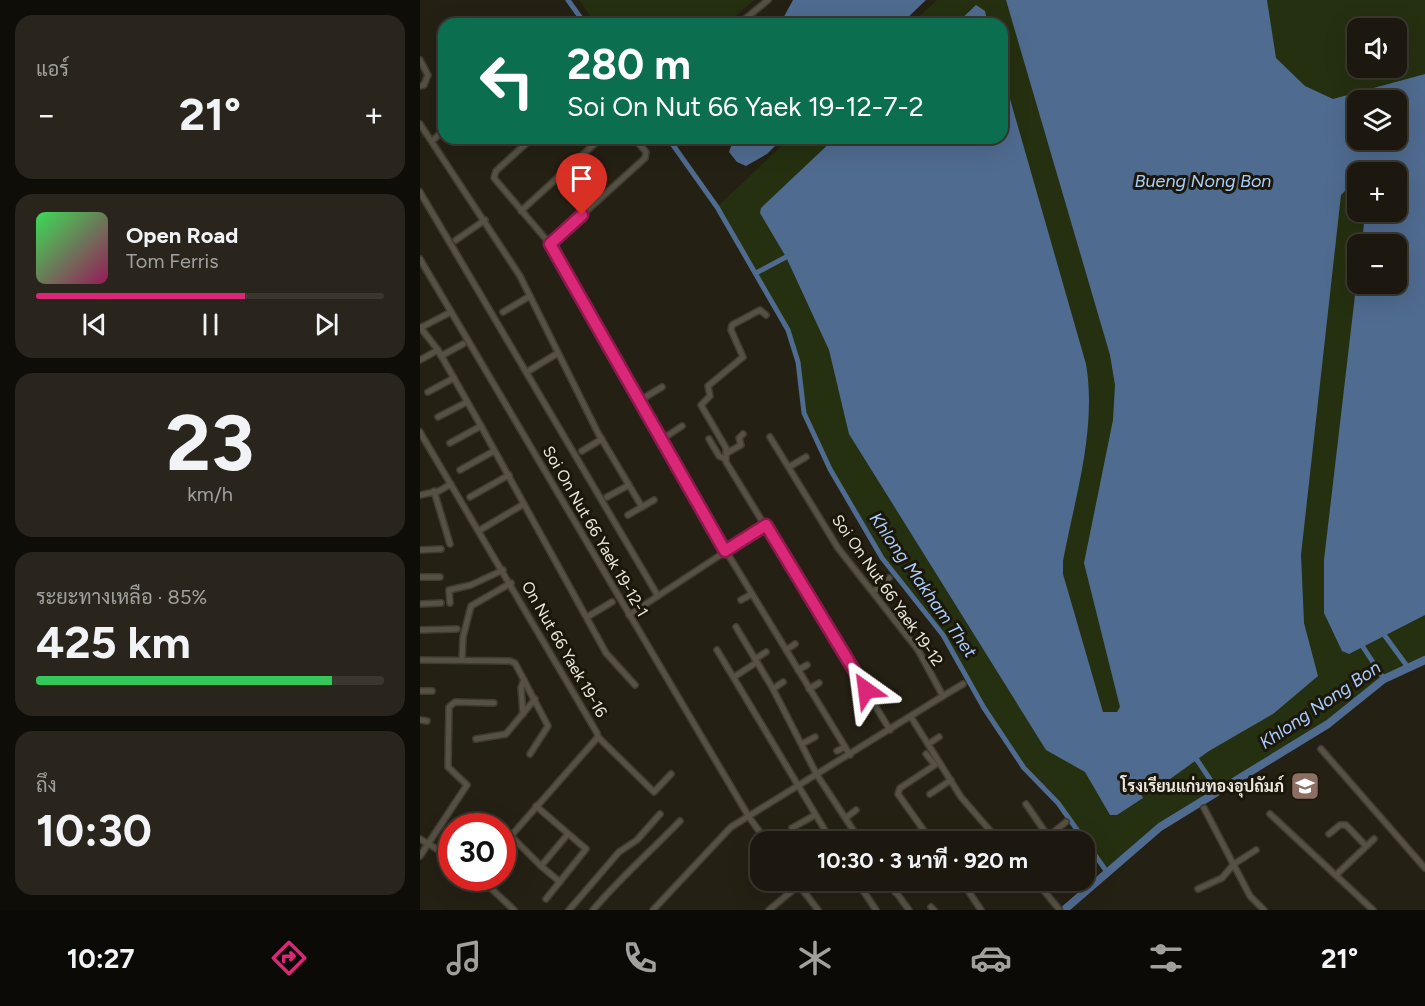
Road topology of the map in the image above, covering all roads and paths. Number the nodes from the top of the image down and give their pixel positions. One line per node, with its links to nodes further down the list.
1 (768, 0): 2 (street)
2 (746, 18)
3 (420, 60): 4 (street)
4 (420, 86)
5 (420, 124): 7 (street)
6 (438, 136): 7 (street)
7 (432, 141): 13 (street)
8 (525, 144): 12 (street)
9 (594, 144): 12 (street)
10 (639, 144): 15 (street)
11 (420, 192): 73 (street)
12 (521, 211): 15 (street)
13 (485, 220): 14 (street); 17 (street)
14 (456, 240)
15 (550, 244): 31 (street)
16 (420, 259): 18 (street, Soi On Nut 66 Yaek 19-12-1)
17 (530, 296): 19 (street); 24 (street)
18 (451, 312): 21 (street); 79 (street, Soi On Nut 66 Yaek 19-12-1)
19 (503, 312)
20 (766, 315): 45 (street)
21 (420, 328): 23 (street)
22 (463, 344): 25 (street)
23 (438, 350): 25 (street); 26 (street)
24 (558, 353): 27 (street); 39 (street)
25 (441, 356): 28 (street)
26 (420, 360)
27 (530, 370)
28 (454, 378): 30 (street); 32 (street)
29 (662, 387): 31 (street)
30 (428, 392)
31 (639, 401): 41 (street)
32 (467, 402): 33 (street); 34 (street)
33 (438, 417)
34 (481, 426): 42 (street); 43 (street)
35 (682, 426): 41 (street)
36 (420, 432): 50 (street, On Nut 66 Yaek 19-16)
37 (744, 434): 45 (street)
38 (770, 436): 47 (street, Soi On Nut 66 Yaek 19-12)
39 (602, 439): 44 (street); 51 (street)
40 (708, 439): 45 (street)
41 (661, 440): 65 (street)
42 (450, 443)
43 (494, 451): 48 (street); 49 (street)
44 (582, 451)
45 (726, 456): 60 (street)
46 (806, 457): 47 (street)
47 (789, 467): 71 (street, Soi On Nut 66 Yaek 19-12)
48 (460, 470)
49 (509, 476): 54 (street); 57 (street)
50 (451, 484): 52 (street); 61 (street, On Nut 66 Yaek 19-16)
51 (629, 485): 55 (street); 58 (street)
52 (434, 491): 53 (street); 62 (street)
53 (420, 495)
54 (470, 497)
55 (607, 497)
56 (654, 501): 58 (street)
57 (524, 504): 61 (street); 80 (street)
58 (642, 507): 59 (street)
59 (628, 515)
60 (766, 525): 65 (street); 110 (street)
61 (480, 530): 66 (street, On Nut 66 Yaek 19-16)
62 (450, 544)
63 (441, 549): 64 (street)
64 (420, 550)
65 (725, 551): 72 (street); 73 (street)
66 (503, 570): 70 (street, On Nut 66 Yaek 19-16); 77 (street)
67 (420, 577): 68 (street)
68 (440, 577)
69 (889, 578): 71 (street)
70 (511, 583): 89 (street); 111 (street, On Nut 66 Yaek 19-16)
71 (873, 592): 103 (street, Soi On Nut 66 Yaek 19-12)
72 (752, 594): 74 (street); 86 (street)
73 (658, 596): 79 (street)
74 (741, 600)
75 (612, 602): 80 (street)
76 (441, 603): 78 (street)
77 (450, 603)
78 (420, 604)
79 (629, 615): 135 (street, Soi On Nut 66 Yaek 19-12-1)
80 (587, 617): 98 (street)
81 (735, 627): 90 (street)
82 (457, 629): 83 (street)
83 (420, 630)
84 (795, 644): 86 (street)
85 (717, 650): 93 (street)
86 (786, 650): 92 (street)
87 (766, 652): 90 (street)
88 (420, 660): 89 (street)
89 (462, 660): 94 (street)
90 (756, 660): 93 (street); 99 (street)
91 (807, 665): 92 (street)
92 (798, 670): 100 (street)
93 (734, 677): 126 (street)
94 (524, 680): 104 (street); 106 (street)
95 (783, 682): 99 (street)
96 (819, 683): 100 (street)
97 (963, 684): 103 (street)
98 (636, 685)
99 (773, 689): 115 (street)
100 (809, 689): 117 (street)
101 (420, 691): 102 (street)
102 (432, 691)
103 (943, 696): 107 (street)
104 (535, 699): 106 (street); 120 (street)
105 (494, 703): 153 (street)
106 (523, 714): 114 (street)
107 (911, 717): 110 (street); 116 (street)
108 (420, 720): 109 (street)
109 (427, 721)
110 (890, 730): 122 (street)
111 (597, 737): 123 (street); 129 (street, On Nut 66 Yaek 19-16)
112 (814, 737): 115 (street)
113 (939, 737): 116 (street)
114 (476, 739)
115 (802, 744): 124 (street)
116 (928, 744): 125 (street)
117 (845, 747): 119 (street); 122 (street)
118 (1321, 748): 160 (street)
119 (837, 751)
120 (530, 754)
121 (926, 754): 144 (street)
122 (850, 755): 124 (street)
123 (671, 774)
124 (817, 775): 126 (street); 136 (street)
125 (951, 780): 127 (street); 145 (street)
126 (798, 787): 133 (street); 135 (street)
127 (930, 794)
128 (1026, 804): 146 (street)
129 (536, 806): 140 (street, On Nut 66 Yaek 19-16); 148 (street)
130 (1204, 808): 158 (street)
131 (856, 810): 136 (street)
132 (660, 814): 174 (street)
133 (815, 814): 139 (street); 142 (street)
134 (1270, 814): 161 (street)
135 (749, 817): 141 (street, Soi On Nut 66 Yaek 19-12-1); 176 (street)
136 (846, 818): 143 (street)
137 (680, 821): 175 (street)
138 (1066, 822): 147 (street)
139 (792, 828)
140 (516, 830)
141 (759, 831)
142 (825, 831)
143 (854, 831)
144 (925, 831)
145 (990, 831)
146 (1045, 831)
147 (1058, 831)
148 (568, 834): 159 (street); 162 (street)
149 (1329, 834): 154 (street)
150 (420, 839): 153 (street)
151 (1374, 839): 154 (street)
152 (516, 841): 159 (street)
153 (429, 843): 155 (street); 157 (street)
154 (1366, 846): 161 (street)
155 (438, 849)
156 (1256, 850): 158 (street)
157 (420, 856)
158 (1233, 864): 163 (street); 182 (street)
159 (541, 866): 162 (street)
160 (1425, 868)
161 (1336, 875): 183 (street)
162 (560, 882): 171 (street)
163 (1198, 889)
164 (494, 891): 173 (street)
165 (789, 891): 177 (street)
166 (803, 891): 178 (street)
167 (863, 891): 179 (street)
168 (968, 891): 181 (street)
169 (1044, 891): 172 (street)
170 (895, 892): 180 (street)
171 (546, 898)
172 (1059, 909)
173 (514, 910)
174 (569, 910)
175 (593, 910)
176 (653, 910)
177 (769, 910)
178 (818, 910)
179 (876, 910)
180 (909, 910)
181 (981, 910)
182 (1264, 910)
183 (1373, 910)

